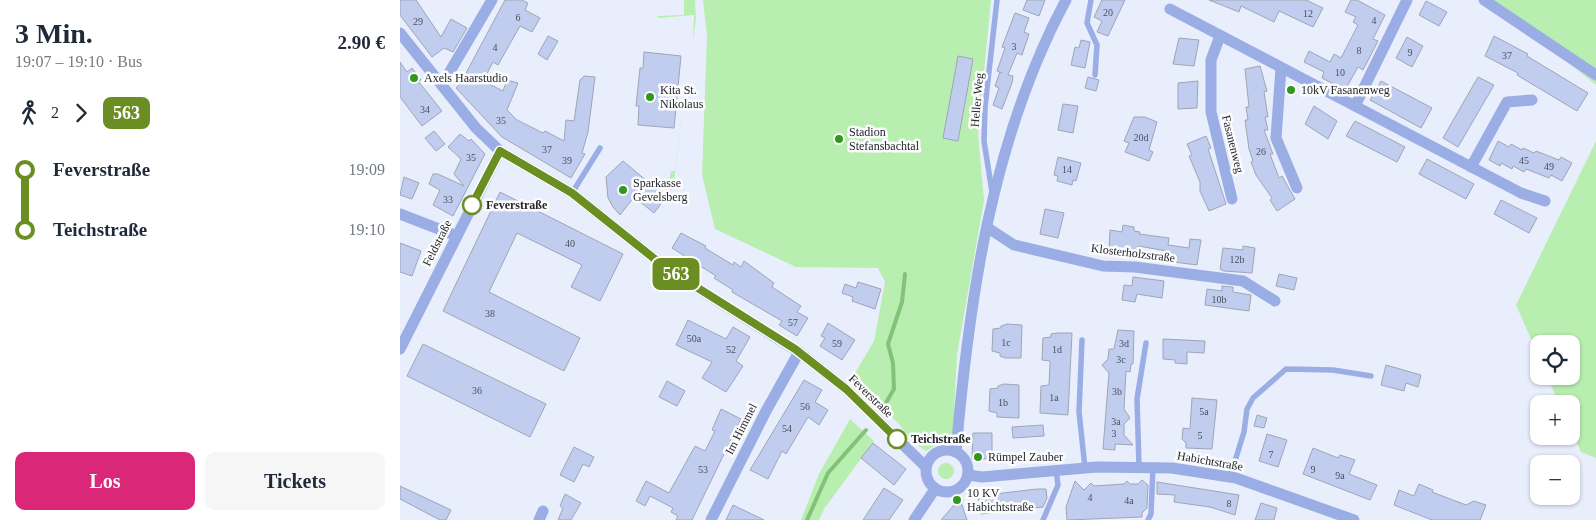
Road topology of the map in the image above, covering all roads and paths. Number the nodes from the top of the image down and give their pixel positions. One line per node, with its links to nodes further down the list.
1 (492, 0): 13 (street)
2 (997, 0): 22 (lane, Heller Weg)
3 (1066, 0): 22 (street)
4 (1091, 0): 11 (lane)
5 (1407, 0): 15 (street)
6 (1484, 0): 12 (street)
7 (1170, 9): 9 (street)
8 (400, 33): 13 (street, Feverstraße)
9 (1220, 36): 10 (street); 21 (street, Fasanenweg)
10 (1281, 68): 15 (street); 19 (street)
11 (1095, 75)
12 (1596, 75)
13 (442, 85): 17 (street, Feverstraße)
14 (1532, 100): 18 (street)
15 (1355, 106): 18 (street)
16 (600, 148): 20 (lane)
17 (500, 151): 20 (street, Feverstraße); 26 (street, Feldstraße)
18 (1472, 167): 23 (street)
19 (1297, 188)
20 (572, 193): 31 (street, Feverstraße)
21 (1232, 199)
22 (993, 201): 25 (street)
23 (1545, 201)
24 (400, 214): 26 (street)
25 (988, 228): 27 (street, Klosterholzstraße); 33 (street)
26 (457, 236): 30 (street, Feldstraße)
27 (1274, 301)
28 (1082, 340): 37 (lane)
29 (1146, 343): 34 (lane)
30 (400, 349)
31 (798, 352): 35 (street, Feverstraße); 42 (street, Im Himmel)
32 (1371, 376): 40 (lane)
33 (956, 452): 35 (street); 39 (street)
34 (1139, 466): 36 (street, Habichtstraße); 37 (street, Habichtstraße)
35 (926, 467): 41 (street)
36 (1153, 467): 40 (street, Habichtstraße); 45 (lane)
37 (1085, 468): 38 (street, Habichtstraße)
38 (1056, 470): 39 (street, Habichtstraße); 44 (lane)
39 (968, 475): 41 (street)
40 (1230, 477): 46 (street, Habichtstraße)
41 (935, 489): 43 (street)
42 (711, 520)
43 (914, 520)
44 (1043, 520)
45 (1148, 520)
46 (1352, 520)

